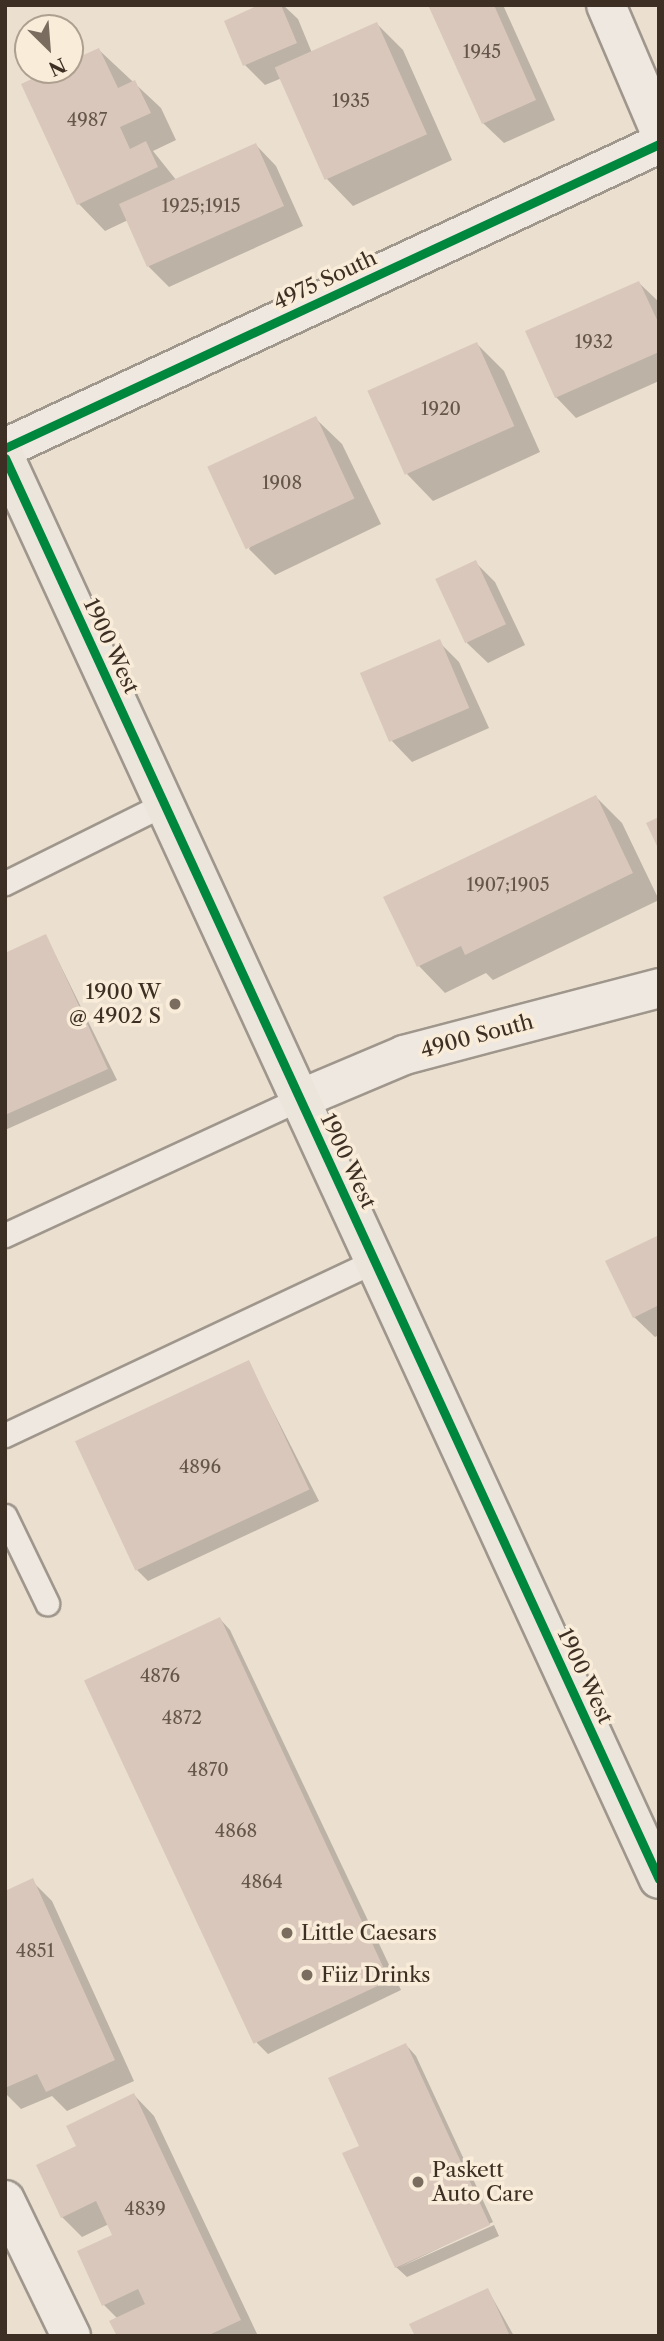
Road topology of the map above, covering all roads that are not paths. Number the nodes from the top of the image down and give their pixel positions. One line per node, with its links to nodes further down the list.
1 (606, 5): 2 (street)
2 (659, 129)
3 (659, 144): 4 (street, 4975 South)
4 (5, 448)
5 (5, 458): 6 (main road, 1900 West)
6 (164, 804): 7 (lane); 9 (main road, 1900 West)
7 (5, 883)
8 (659, 988): 9 (street, 4900 South)
9 (300, 1099): 10 (lane); 11 (main road, 1900 West)
10 (5, 1235)
11 (374, 1262): 12 (lane); 15 (main road, 1900 West)
12 (5, 1435)
13 (5, 1516): 14 (lane)
14 (47, 1603)
15 (659, 1879)
16 (5, 2200): 17 (street)
17 (71, 2336)

